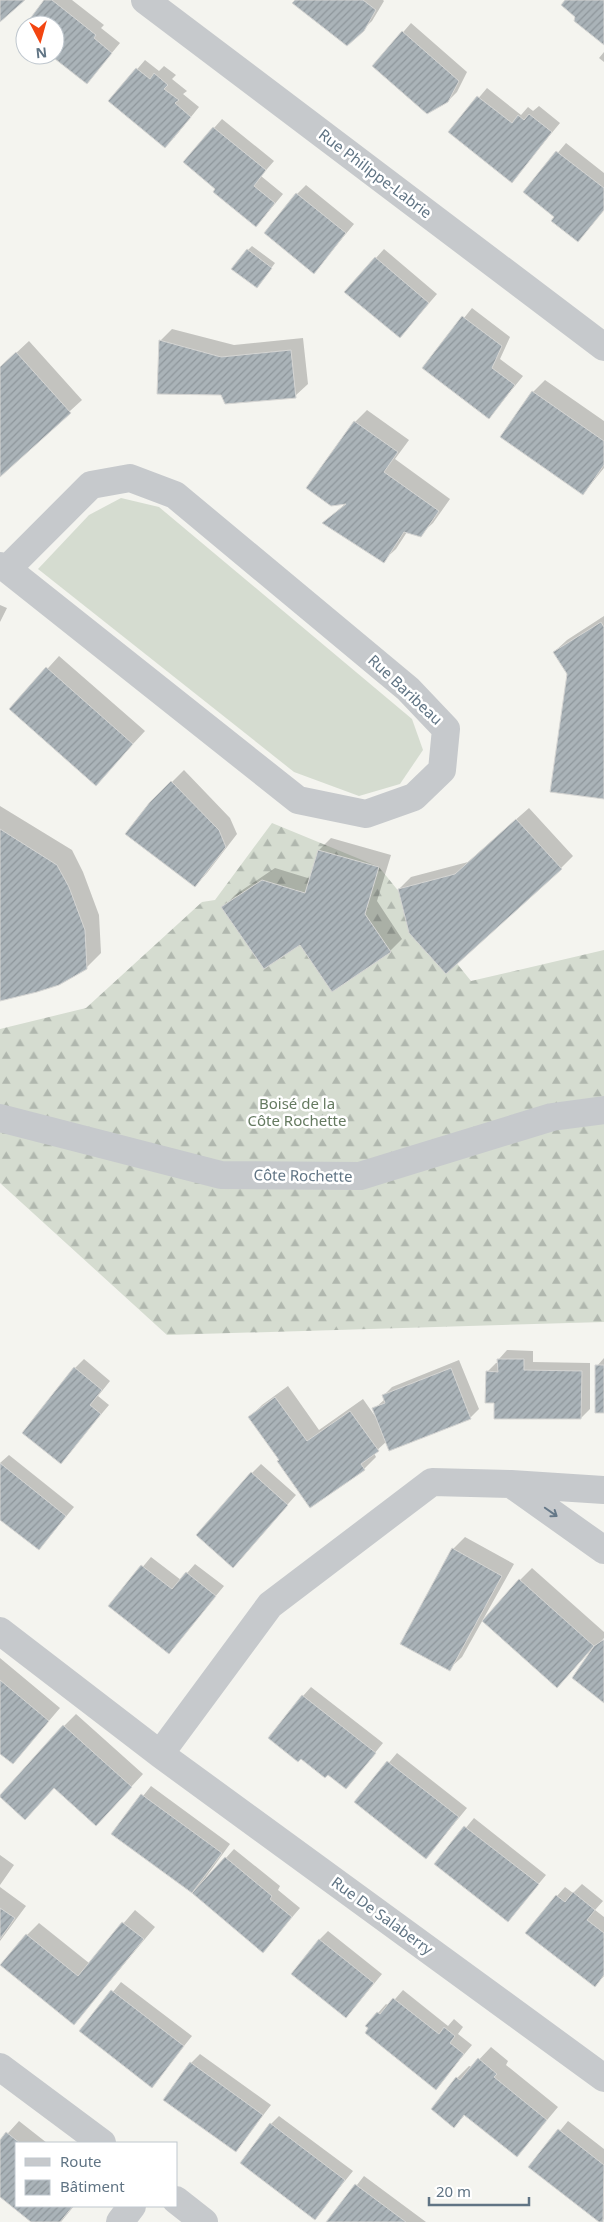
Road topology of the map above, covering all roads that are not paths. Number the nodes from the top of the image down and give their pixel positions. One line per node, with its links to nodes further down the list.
1 (145, 0): 2 (street, Rue Philippe-Labrie)
2 (604, 347)
3 (3, 568): 3 (street, Rue Baribeau)
4 (604, 1110): 5 (street, Côte Rochette)
5 (0, 1118)
6 (511, 1484): 7 (street); 8 (street, one-way to 8); 10 (street)
7 (604, 1490)
8 (604, 1550)
9 (0, 1631): 10 (street, Rue De Salaberry)
10 (160, 1754): 12 (street, Rue De Salaberry)
11 (0, 2067): 13 (street)
12 (604, 2078)
13 (101, 2142)
14 (178, 2202): 17 (street)
15 (131, 2207): 16 (street)
16 (120, 2222)
17 (204, 2222)

